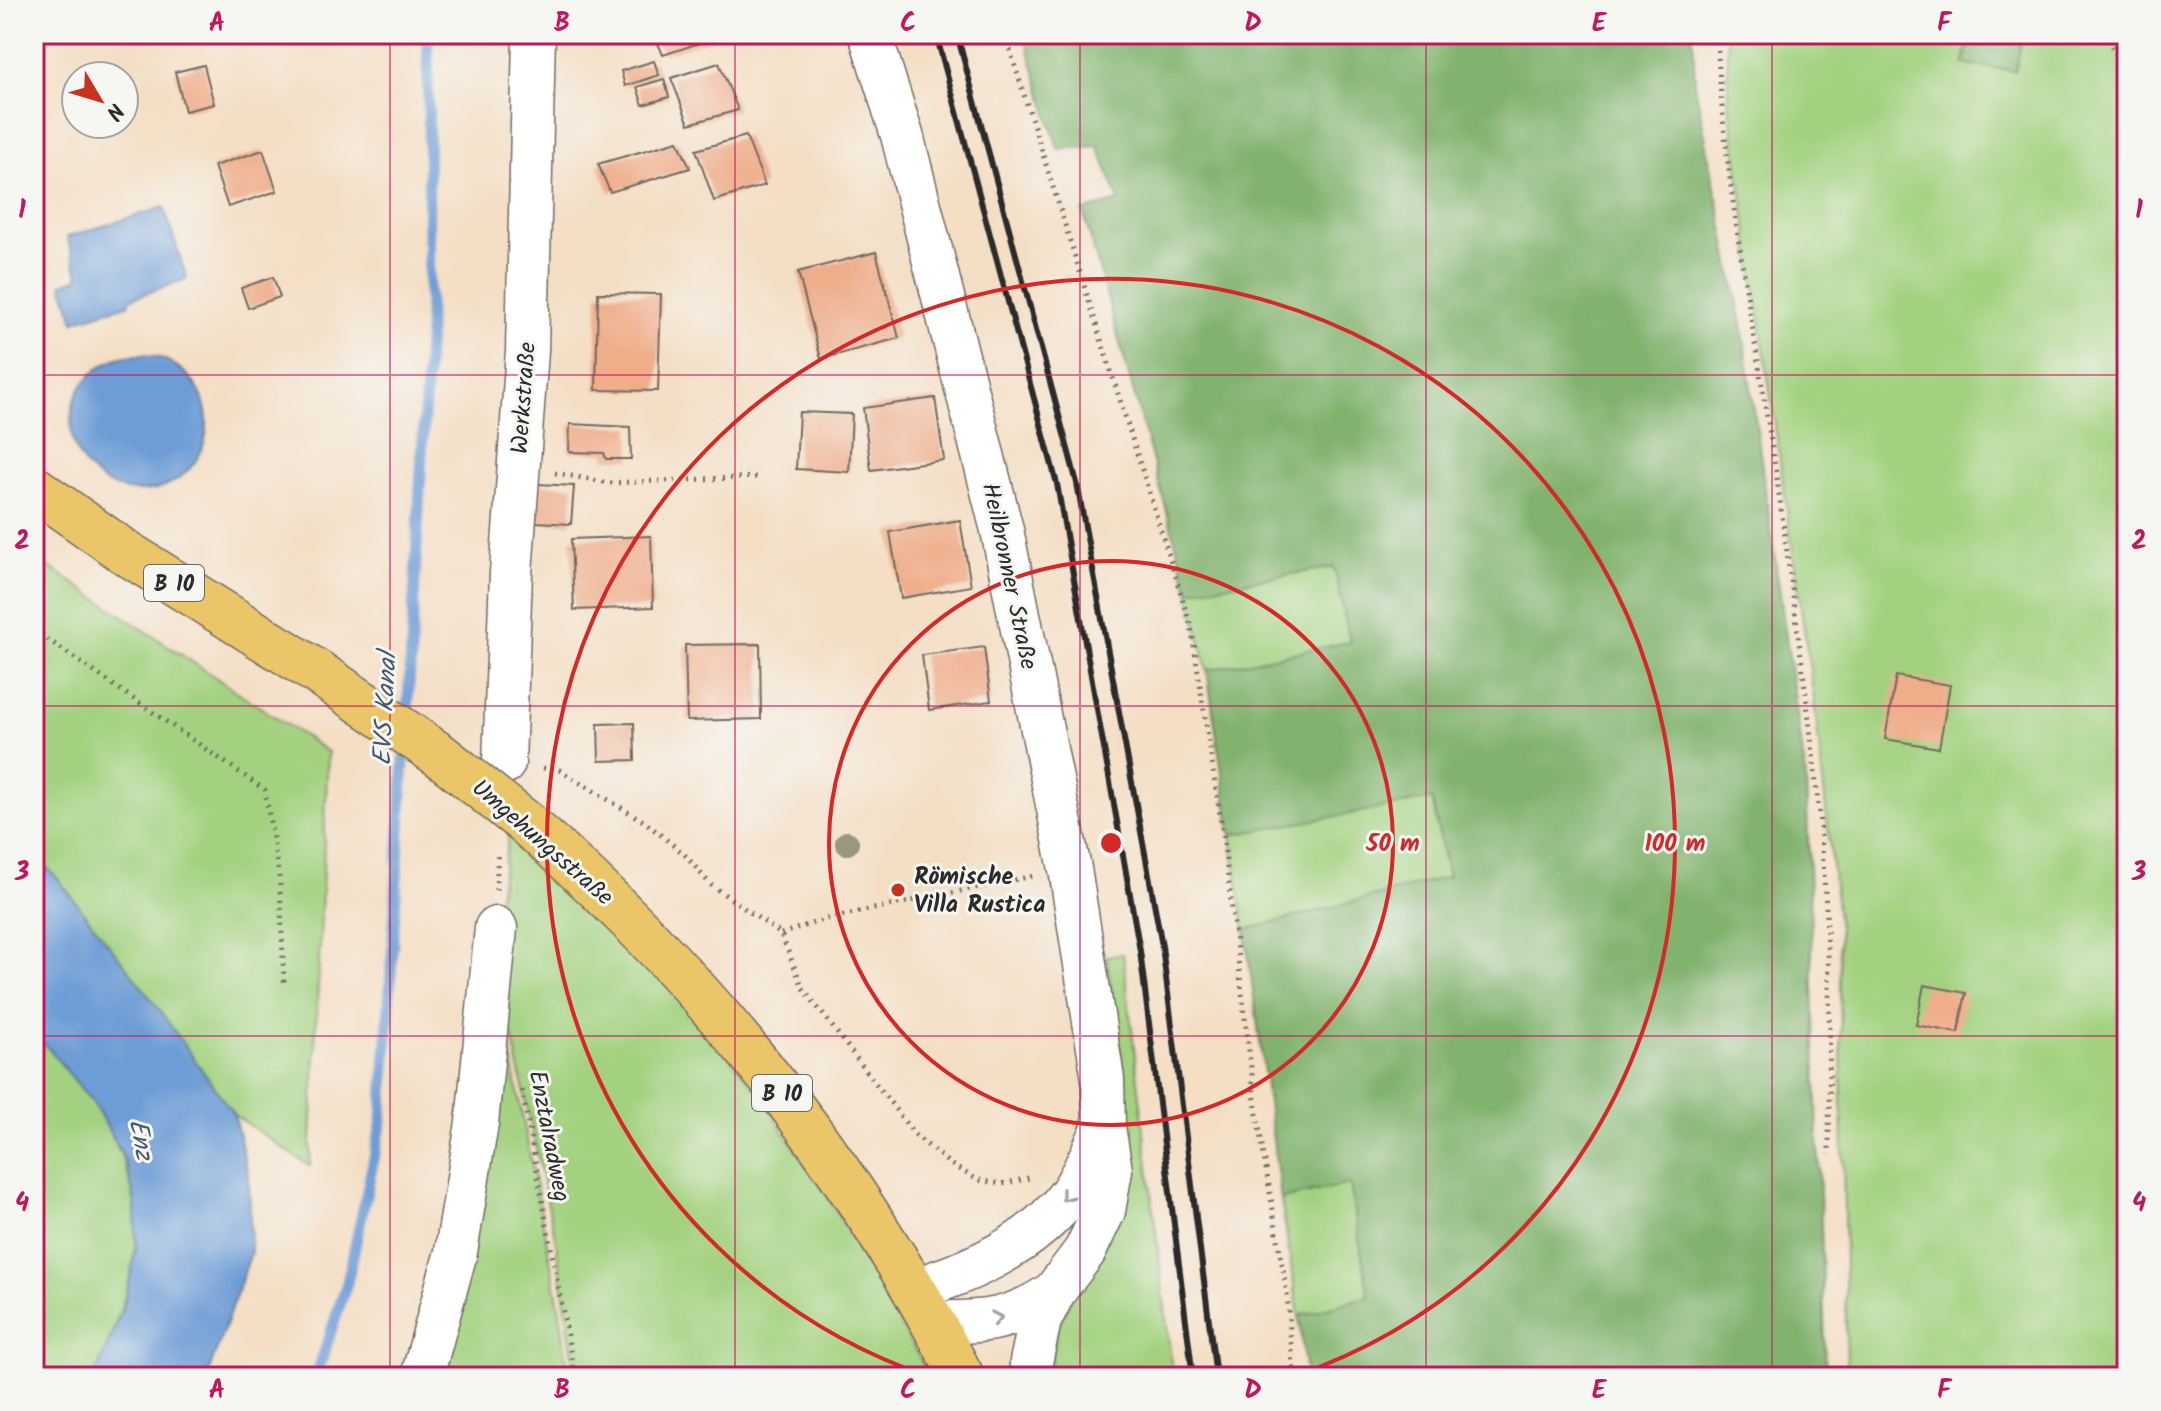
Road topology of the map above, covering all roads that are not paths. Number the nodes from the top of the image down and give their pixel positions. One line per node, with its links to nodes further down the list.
1 (534, 34): 4 (street, Werkstraße)
2 (870, 34): 6 (street, Heilbronner Straße)
3 (34, 488): 8 (main road, Umgehungsstraße / B 10, bridge)
4 (504, 763)
5 (496, 928): 9 (street)
6 (1104, 1127): 7 (street, Heilbronner Straße); 8 (street, Heilbronner Straße, one-way to 8)
7 (1054, 1292): 8 (street, Heilbronner Straße, one-way to 7); 11 (street, Heilbronner Straße)
8 (924, 1305): 10 (main road, B 10)
9 (422, 1377)
10 (962, 1377)
11 (1031, 1377)

